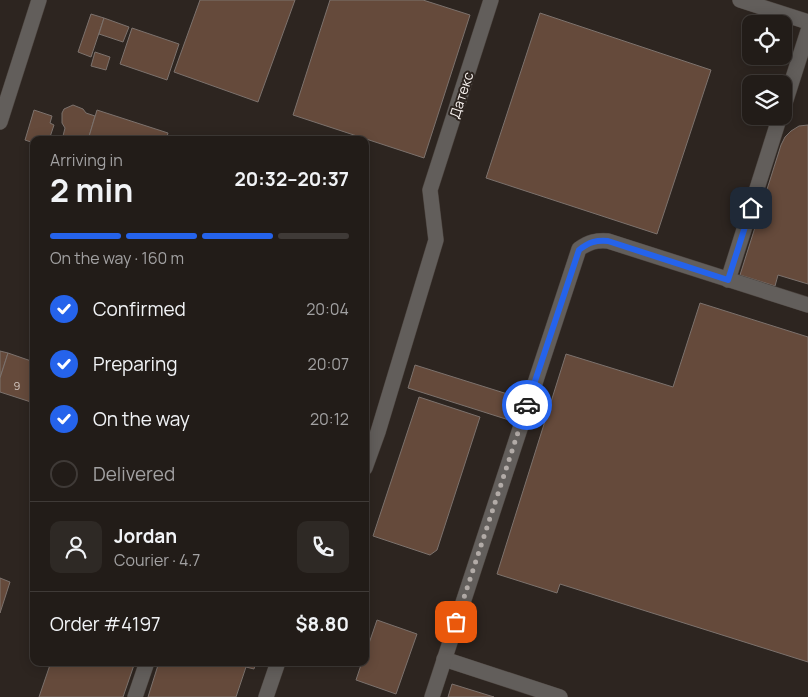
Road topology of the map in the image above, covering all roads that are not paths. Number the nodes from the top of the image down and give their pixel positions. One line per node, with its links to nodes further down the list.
1 (39, 0): 7 (street)
2 (491, 0): 11 (street, Датекс)
3 (740, 0): 4 (street)
4 (808, 22)
5 (808, 30): 6 (street)
6 (792, 81)
7 (0, 120)
8 (777, 125): 9 (street)
9 (728, 280): 10 (street); 13 (street)
10 (808, 305)
11 (371, 430): 12 (street)
12 (369, 443)
13 (444, 659): 18 (street); 19 (street)
14 (145, 666): 16 (street)
15 (277, 666): 17 (street)
16 (135, 697)
17 (266, 697)
18 (432, 697)
19 (560, 697)

